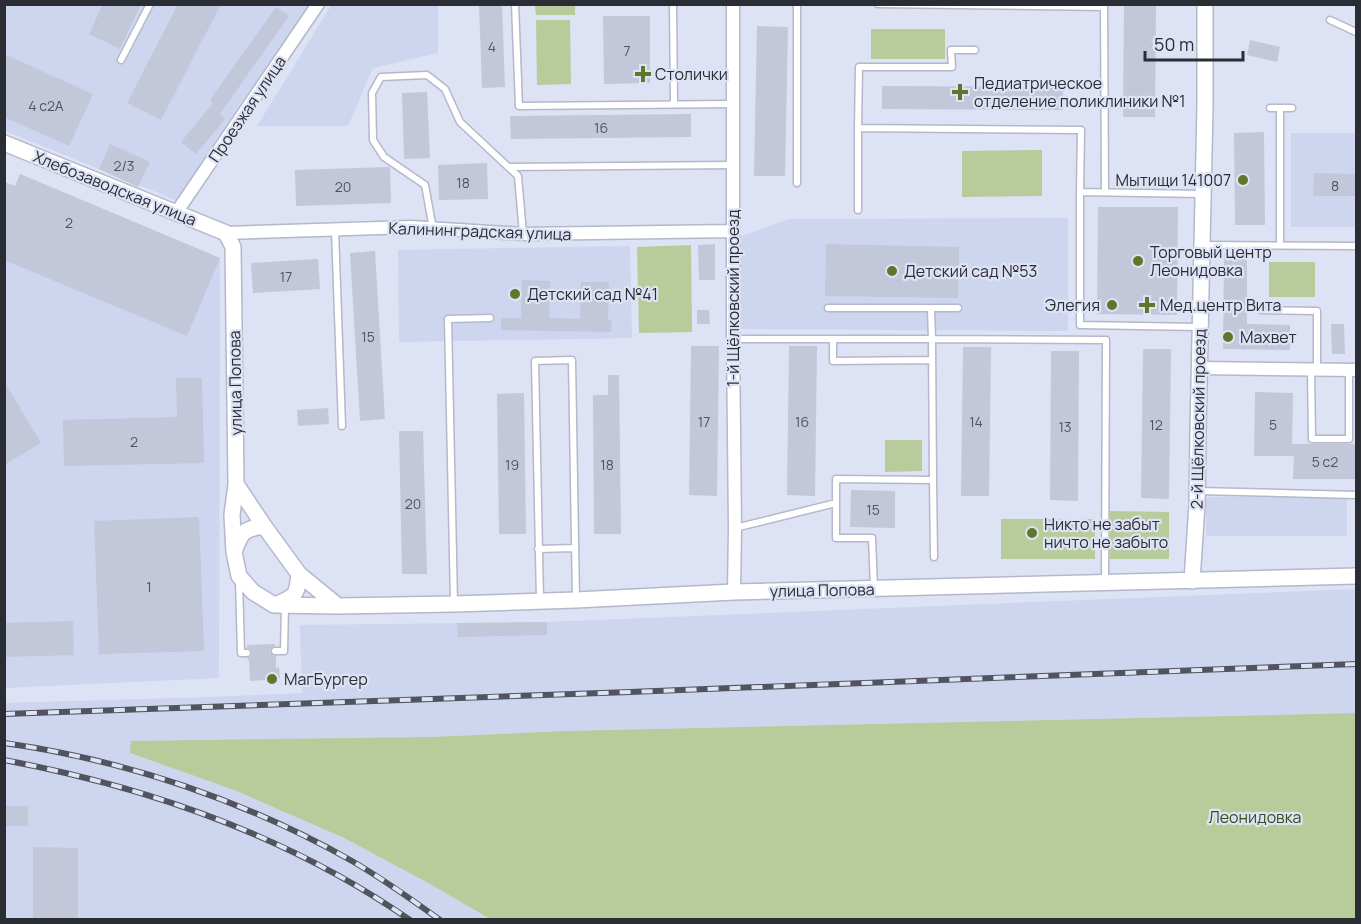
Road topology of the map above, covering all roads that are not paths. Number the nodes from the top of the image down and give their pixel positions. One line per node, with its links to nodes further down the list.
1 (150, 4): 13 (lane)
2 (318, 4): 28 (street, Проезжая улица)
3 (515, 4): 14 (lane)
4 (673, 4): 14 (lane)
5 (733, 4): 15 (street, 1-й Щёлковский проезд)
6 (797, 4): 23 (lane)
7 (878, 4): 9 (lane)
8 (1205, 4): 26 (street, 2-й Щёлковский проезд)
9 (1104, 6): 25 (lane)
10 (1330, 20): 11 (lane)
11 (1356, 32)
12 (975, 50): 19 (lane)
13 (121, 60)
14 (674, 104): 15 (lane)
15 (733, 104): 21 (street, 1-й Щёлковский проезд)
16 (1270, 108): 17 (lane)
17 (1280, 108): 18 (lane); 35 (lane)
18 (1292, 108)
19 (858, 128): 24 (lane); 27 (lane)
20 (4, 143): 28 (street, Хлебозаводская улица)
21 (733, 165): 22 (lane); 31 (street, 1-й Щёлковский проезд)
22 (509, 167): 29 (lane); 33 (lane)
23 (797, 183)
24 (1080, 192): 25 (lane); 42 (lane)
25 (1105, 192): 26 (lane)
26 (1203, 194): 34 (street, 2-й Щёлковский проезд)
27 (858, 210)
28 (176, 213): 32 (street, Хлебозаводская улица)
29 (433, 229): 30 (street, Калининградская улица); 33 (street, Калининградская улица)
30 (335, 230): 32 (street, Калининградская улица); 50 (lane)
31 (733, 231): 33 (street, Калининградская улица); 43 (street, 1-й Щёлковский проезд)
32 (226, 233): 52 (street, улица Попова)
33 (523, 234)
34 (1202, 244): 35 (lane); 42 (street, 2-й Щёлковский проезд)
35 (1280, 245): 36 (lane)
36 (1356, 246)
37 (828, 308): 38 (lane)
38 (931, 308): 39 (lane); 45 (lane)
39 (958, 308)
40 (1261, 310): 48 (lane)
41 (490, 318): 71 (lane)
42 (1200, 327): 47 (street, 2-й Щёлковский проезд)
43 (733, 339): 44 (lane); 57 (street, 1-й Щёлковский проезд)
44 (833, 339): 45 (lane); 46 (lane)
45 (932, 339): 46 (lane); 66 (lane)
46 (932, 360): 51 (lane)
47 (1199, 368): 48 (street); 53 (street, 2-й Щёлковский проезд)
48 (1314, 370): 49 (street); 49 (lane)
49 (1353, 370)
50 (342, 426)
51 (933, 480): 55 (lane); 61 (lane)
52 (236, 484): 56 (street); 60 (street, улица Попова)
53 (1197, 491): 54 (lane); 65 (street, 2-й Щёлковский проезд)
54 (1356, 495)
55 (836, 503): 57 (lane); 67 (lane)
56 (264, 526): 60 (street); 62 (street)
57 (735, 528): 68 (street, 1-й Щёлковский проезд)
58 (575, 548): 59 (lane); 59 (lane); 69 (lane)
59 (538, 549): 70 (lane)
60 (234, 552): 63 (street)
61 (934, 557)
62 (299, 574): 72 (street); 73 (street)
63 (239, 576): 72 (street); 75 (lane)
64 (1356, 576): 65 (street, улица Попова)
65 (1192, 580): 66 (street, улица Попова)
66 (1105, 583): 67 (street, улица Попова)
67 (874, 589): 68 (street, улица Попова)
68 (734, 592): 69 (street, улица Попова)
69 (576, 600): 70 (street, улица Попова)
70 (540, 601): 71 (street, улица Попова)
71 (454, 604): 73 (street, улица Попова)
72 (280, 605): 73 (street, улица Попова); 74 (lane)
73 (338, 606)
74 (275, 651)
75 (247, 653)

